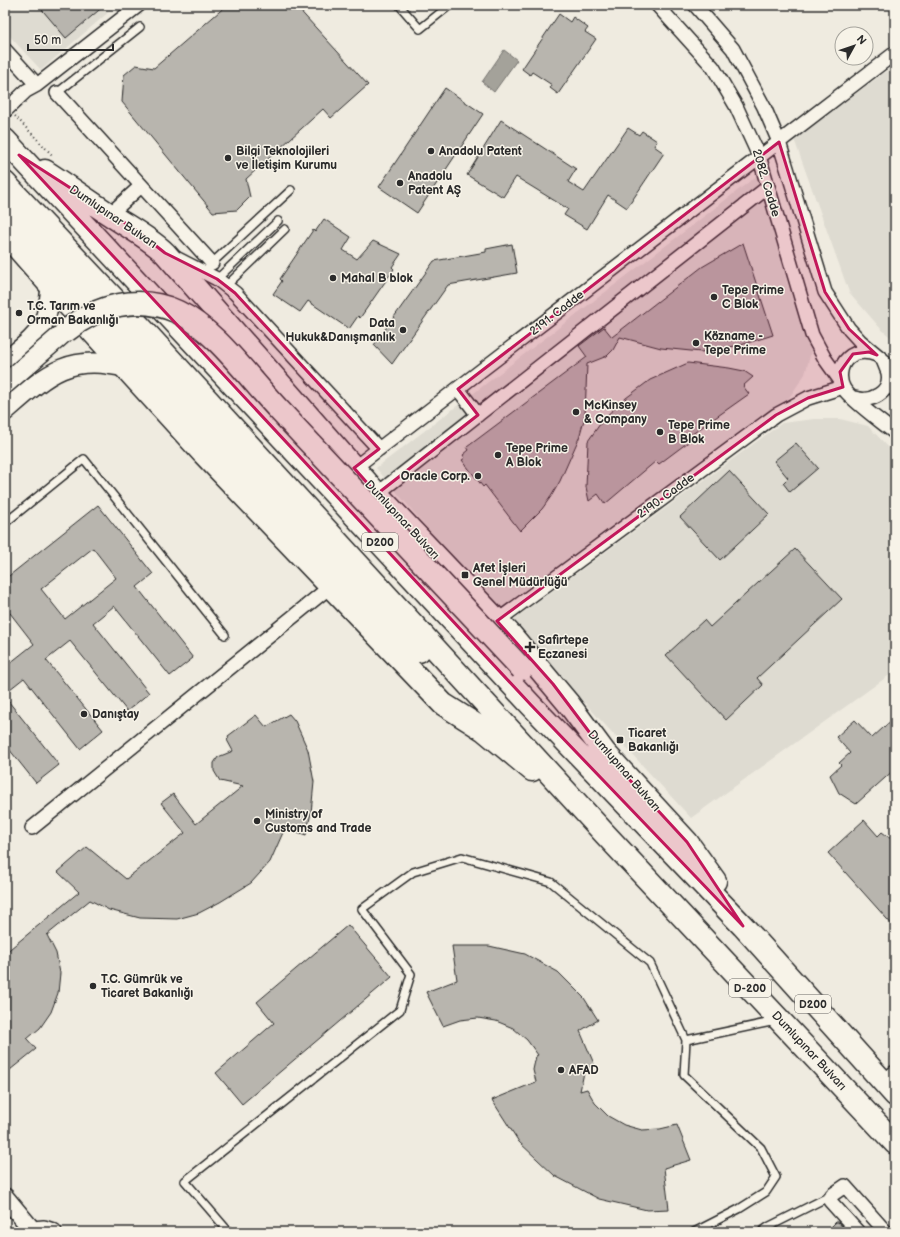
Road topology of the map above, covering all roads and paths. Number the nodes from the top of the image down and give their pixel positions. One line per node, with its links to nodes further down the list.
1 (139, 5): 9 (street)
2 (399, 5): 3 (lane)
3 (450, 5)
4 (657, 5): 14 (street, 2082. Cadde)
5 (695, 5): 12 (street, 2082. Cadde)
6 (140, 27): 10 (lane)
7 (5, 50): 9 (street)
8 (895, 53): 12 (street, 2191. Cadde)
9 (37, 85): 11 (street)
10 (56, 93): 17 (street)
11 (6, 109): 15 (path)
12 (778, 142): 14 (street, 2191. Cadde); 31 (street, 2082. Cadde)
13 (12, 147): 21 (highway, Dumlupınar Bulvarı); 55 (highway, Dumlupınar Bulvarı / D200)
14 (759, 156): 18 (street, 2082. Cadde); 38 (street, 2191. Cadde)
15 (58, 161)
16 (5, 183): 51 (highway, Dumlupınar Bulvarı / D200)
17 (141, 186): 21 (street); 26 (street)
18 (768, 187): 37 (street, 2082. Cadde); 42 (street)
19 (291, 190): 26 (lane)
20 (5, 210): 51 (highway, Dumlupınar Bulvarı)
21 (109, 215): 25 (highway, Dumlupınar Bulvarı)
22 (278, 221): 27 (lane)
23 (5, 224): 28 (highway)
24 (285, 230): 27 (lane)
25 (165, 253): 27 (street); 45 (highway, Dumlupınar Bulvarı)
26 (212, 263)
27 (222, 282): 44 (street)
28 (51, 286): 30 (main road); 33 (highway)
29 (66, 331): 36 (main road, bridge); 52 (highway, bridge)
30 (38, 334): 32 (main road); 35 (main road)
31 (877, 355): 34 (street, 2082. Cadde); 37 (street)
32 (5, 362)
33 (127, 368): 35 (main road); 48 (highway)
34 (891, 368): 39 (street, 2082. Cadde); 40 (street)
35 (54, 371): 41 (main road)
36 (5, 384)
37 (842, 384): 40 (street, 2082. Cadde); 49 (street, 2190. Cadde)
38 (458, 389): 42 (street); 44 (street, 2191. Cadde)
39 (895, 390)
40 (854, 398): 43 (street, 2082. Cadde)
41 (5, 411)
42 (478, 415): 46 (street)
43 (895, 433)
44 (379, 449): 45 (street, 2191. Cadde)
45 (354, 468): 46 (highway, Dumlupınar Bulvarı)
46 (377, 494): 49 (highway, Dumlupınar Bulvarı)
47 (5, 523): 50 (lane)
48 (331, 586): 53 (street); 54 (highway)
49 (497, 621): 52 (highway, Dumlupınar Bulvarı)
50 (225, 635)
51 (479, 695): 54 (highway, Dumlupınar Bulvarı / D200)
52 (606, 753): 55 (highway, Dumlupınar Bulvarı)
53 (32, 828)
54 (605, 834): 56 (highway, Dumlupınar Bulvarı / D-200)
55 (743, 926): 58 (highway, Dumlupınar Bulvarı / D200)
56 (780, 1020): 57 (lane); 59 (highway, Dumlupınar Bulvarı / D-200)
57 (686, 1040): 64 (lane); 65 (lane)
58 (891, 1083)
59 (895, 1143)
60 (832, 1195): 66 (lane); 67 (street); 68 (street)
61 (5, 1197): 62 (street)
62 (33, 1231): 63 (street)
63 (54, 1232)
64 (229, 1232)
65 (694, 1232)
66 (761, 1232)
67 (858, 1232)
68 (886, 1232)

